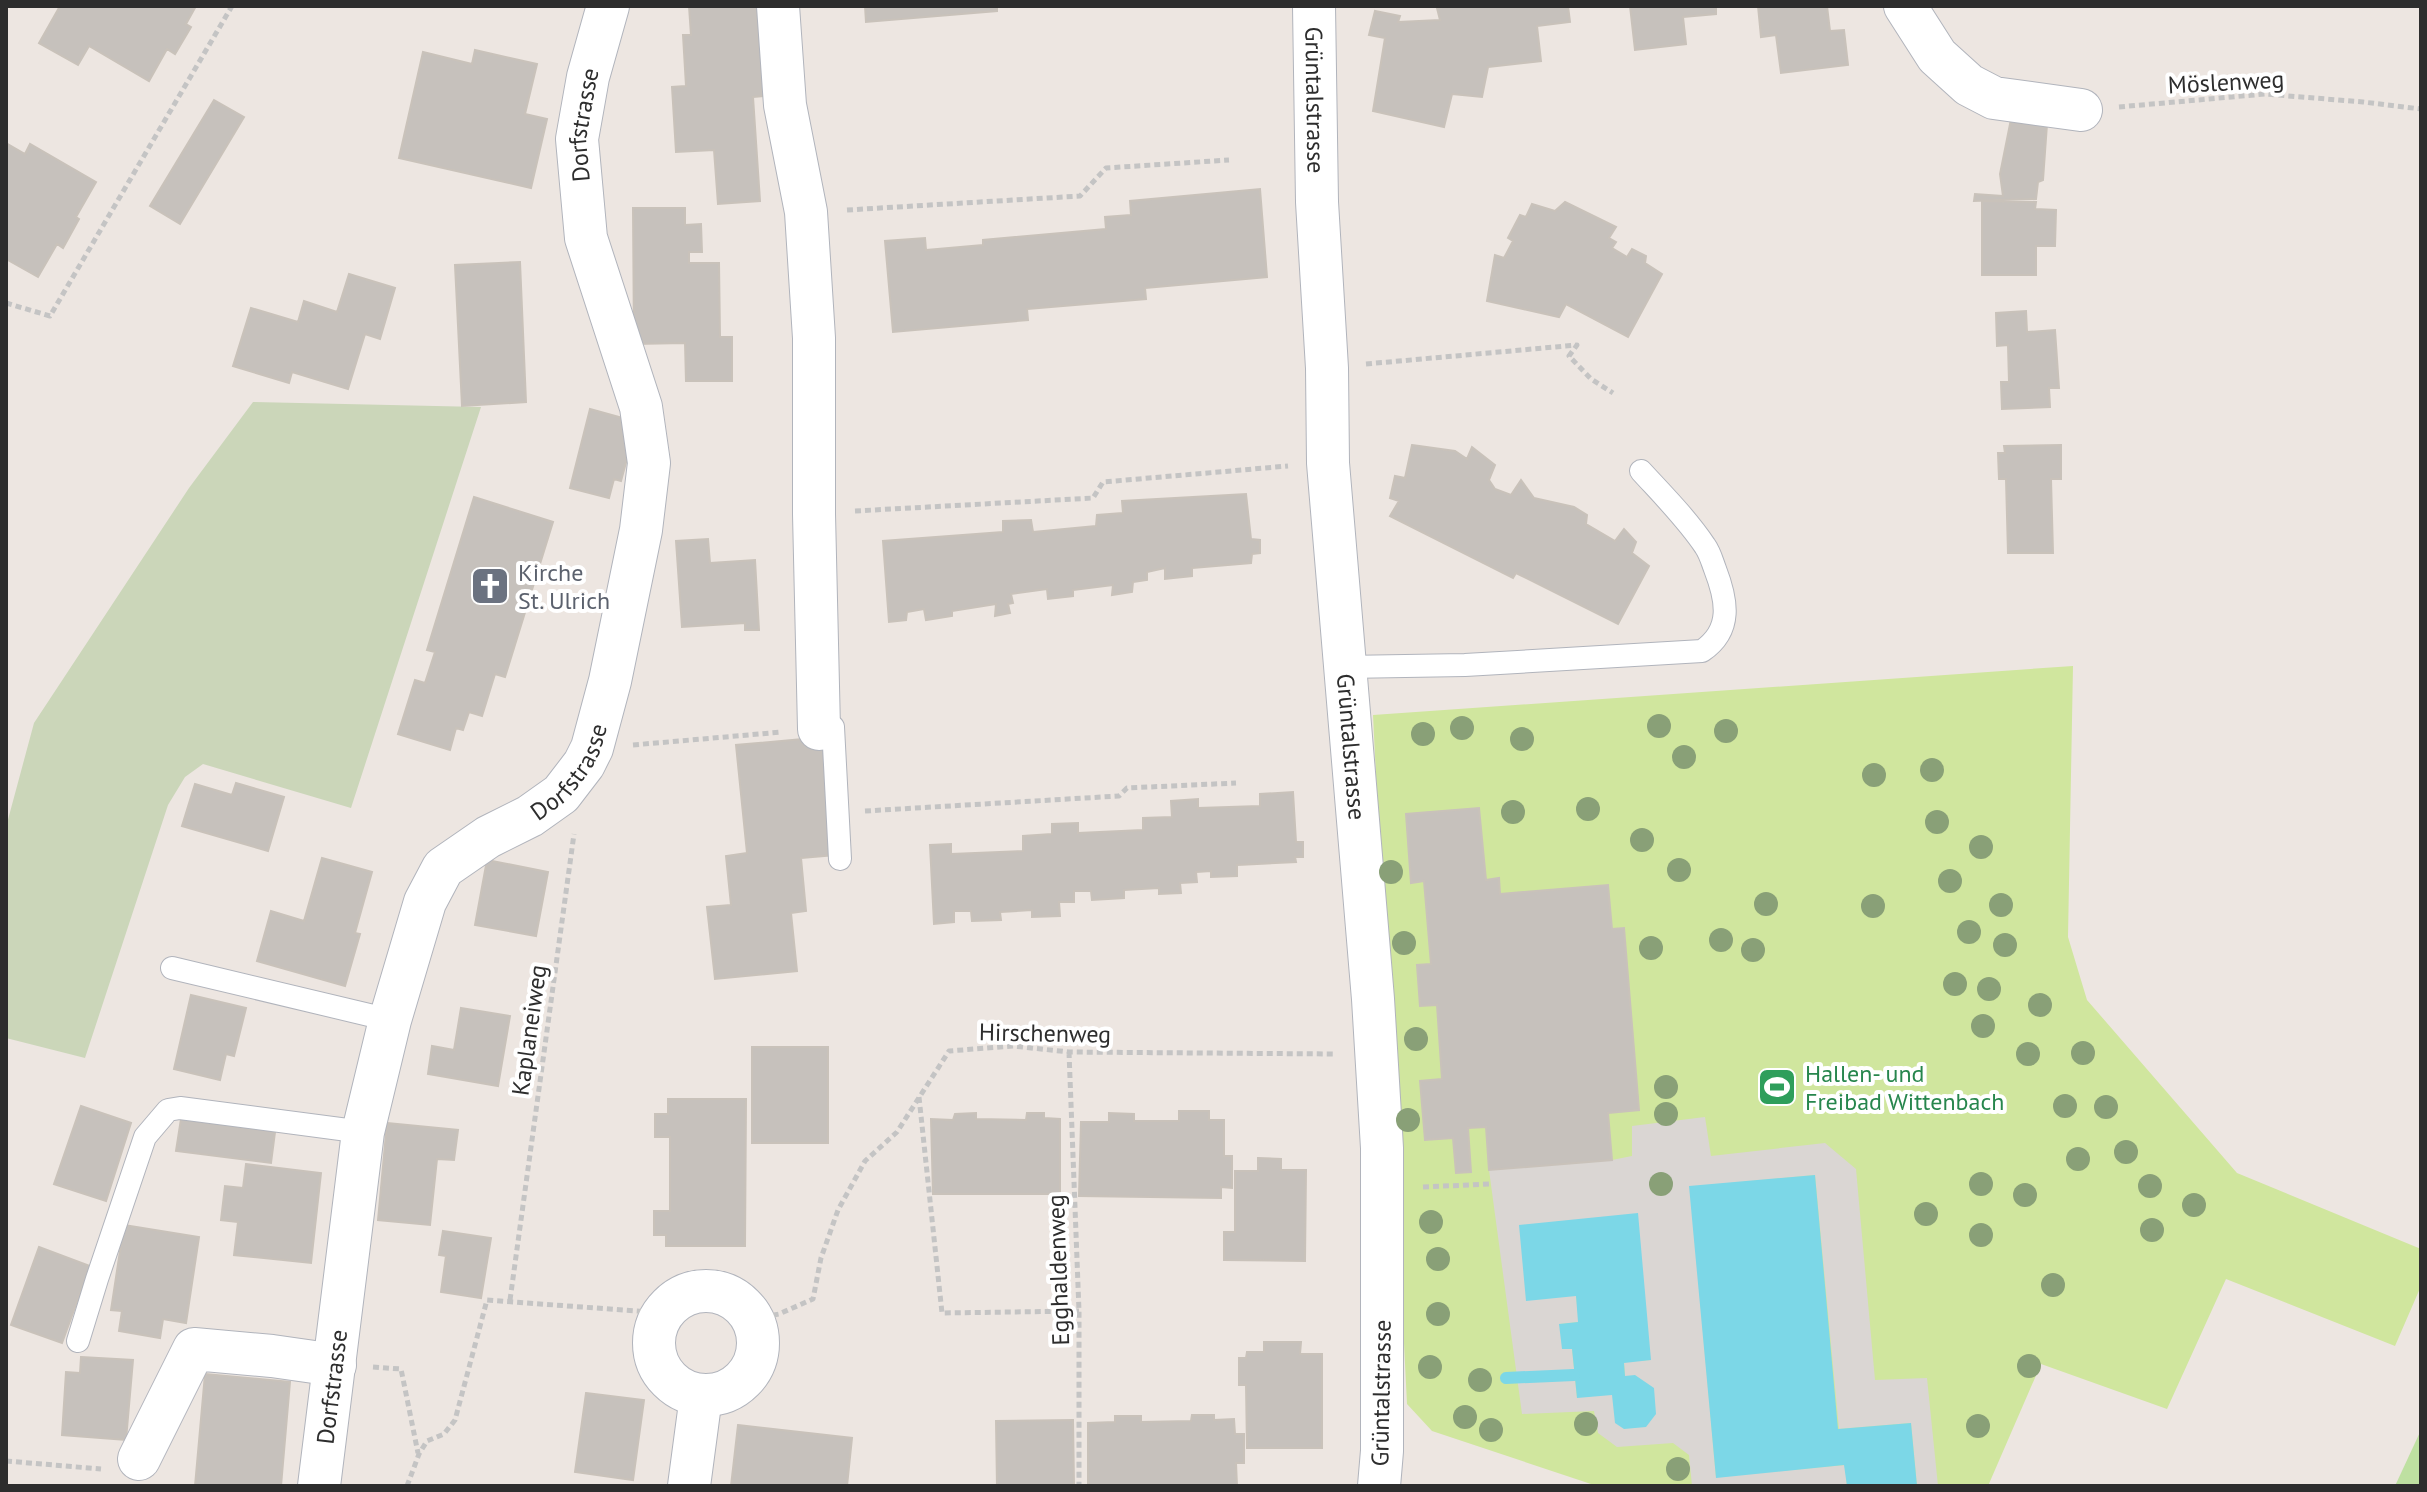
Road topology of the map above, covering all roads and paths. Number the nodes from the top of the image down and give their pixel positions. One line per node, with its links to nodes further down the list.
1 (232, 6): 10 (path)
2 (608, 6): 18 (street, Dorfstrasse)
3 (778, 6): 9 (street)
4 (1314, 6): 11 (street, Grüntalstrasse)
5 (1905, 6): 7 (street)
6 (2421, 109): 7 (path, Möslenweg)
7 (2081, 110)
8 (1229, 160): 9 (path)
9 (806, 212): 15 (street)
10 (6, 303)
11 (1327, 368): 12 (path); 13 (street, Grüntalstrasse)
12 (1613, 393)
13 (1328, 463): 15 (path); 16 (street, Grüntalstrasse)
14 (1641, 471): 16 (lane)
15 (814, 514): 17 (street)
16 (1345, 667): 45 (street, Grüntalstrasse)
17 (819, 729): 18 (path); 20 (lane)
18 (592, 748): 24 (street, Dorfstrasse)
19 (1236, 783): 20 (path)
20 (839, 812): 22 (lane)
21 (575, 827): 31 (path, Kaplaneiweg)
22 (840, 859)
23 (172, 968): 24 (lane)
24 (390, 1020): 28 (street, Dorfstrasse)
25 (1069, 1052): 26 (path, Hirschenweg); 27 (path, Hirschenweg); 32 (path, Egghaldenweg)
26 (1348, 1054)
27 (919, 1097): 32 (path); 34 (path, Hirschenweg)
28 (363, 1132): 35 (lane); 36 (street, Dorfstrasse)
29 (1491, 1184): 30 (path)
30 (1411, 1188)
31 (510, 1300): 33 (path); 38 (path)
32 (1079, 1311): 44 (path, Egghaldenweg)
33 (663, 1313): 34 (street); 37 (street)
34 (753, 1319): 37 (street)
35 (78, 1341)
36 (335, 1365): 38 (path); 39 (street); 41 (street, Dorfstrasse)
37 (701, 1396): 43 (street)
38 (419, 1454): 42 (path)
39 (139, 1459): 40 (path)
40 (6, 1461)
41 (319, 1486)
42 (407, 1486)
43 (689, 1486)
44 (1079, 1486)
45 (1379, 1486)

